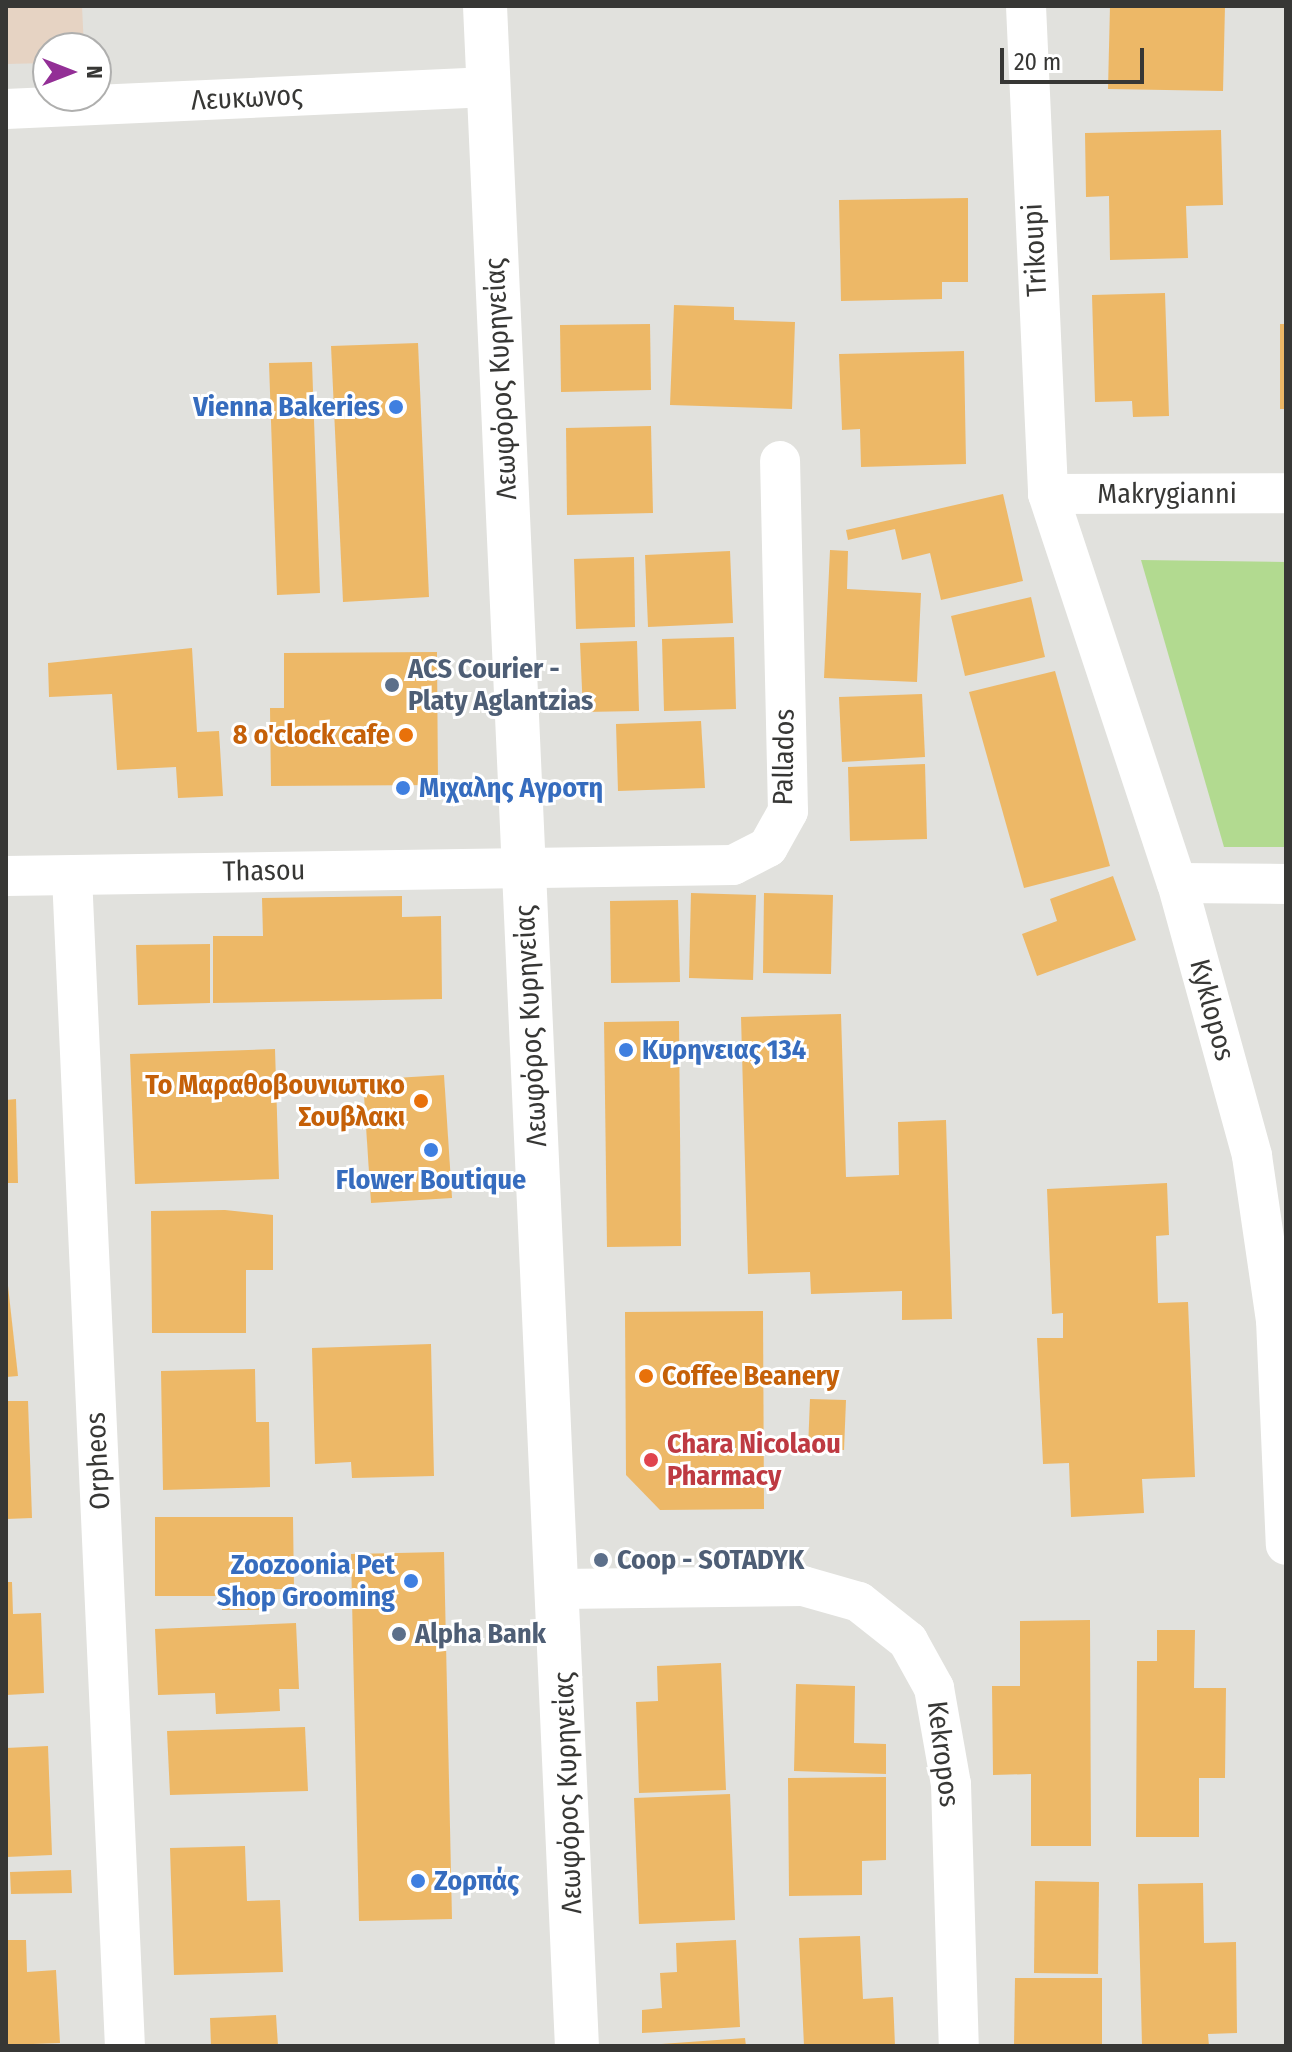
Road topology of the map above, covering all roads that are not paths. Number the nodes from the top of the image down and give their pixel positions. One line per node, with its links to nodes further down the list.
1 (485, 6): 3 (main road, Λεωφόρος Κυρηνείας)
2 (1026, 6): 7 (street, Trikoupi)
3 (488, 87): 4 (street, Λευκωνος); 8 (main road, Λεωφόρος Κυρηνείας)
4 (6, 109)
5 (780, 461): 8 (street, Pallados)
6 (1286, 493): 7 (street, Makrygianni)
7 (1048, 494): 11 (street, Kyklopos)
8 (522, 865): 10 (street, Thasou); 14 (main road, Λεωφόρος Κυρηνείας)
9 (6, 876): 10 (street, Thasou)
10 (72, 876): 15 (street, Orpheos)
11 (1177, 883): 12 (street); 13 (street, Kyklopos)
12 (1286, 884)
13 (1286, 1545)
14 (560, 1589): 16 (main road, Λεωφόρος Κυρηνείας); 17 (street, Kekropos)
15 (125, 2046)
16 (577, 2046)
17 (959, 2046)

